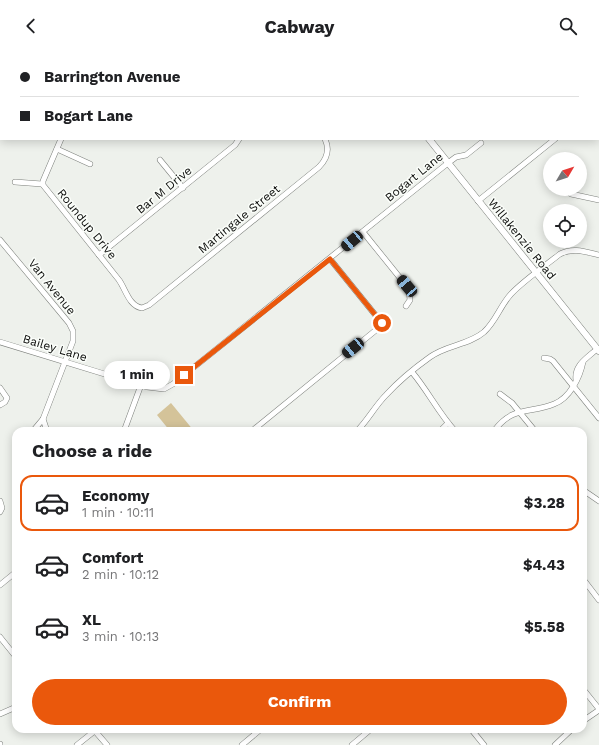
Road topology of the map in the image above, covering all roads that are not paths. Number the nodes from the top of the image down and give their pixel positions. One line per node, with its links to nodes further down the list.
1 (62, 140): 7 (street, Roundup Drive)
2 (238, 140): 13 (street, Bar M Drive)
3 (325, 140): 23 (street, Martingale Street)
4 (430, 140): 9 (street, Willakenzie Road)
5 (554, 140): 16 (street)
6 (481, 143): 9 (street, Bogart Lane)
7 (57, 149): 10 (street); 12 (street, Roundup Drive)
8 (160, 160): 13 (street)
9 (448, 163): 16 (street, Willakenzie Road); 17 (street, Bogart Lane)
10 (90, 164)
11 (15, 182): 12 (street)
12 (42, 184): 20 (street, Roundup Drive)
13 (183, 188): 20 (street, Bar M Drive)
14 (580, 196): 15 (street)
15 (599, 200)
16 (478, 201): 22 (street, Willakenzie Road)
17 (363, 232): 21 (street, Bogart Lane); 24 (street)
18 (0, 240): 28 (street, Van Avenue)
19 (599, 255): 22 (street)
20 (99, 256): 23 (street, Roundup Drive)
21 (330, 259): 30 (street, Bogart Lane); 43 (street)
22 (536, 273): 26 (street, Willakenzie Road); 29 (street)
23 (148, 306)
24 (406, 306)
25 (0, 342): 28 (street, Bailey Lane)
26 (598, 350): 32 (street)
27 (544, 358): 32 (street)
28 (64, 362): 31 (street, Bailey Lane); 38 (street, Van Avenue)
29 (412, 372): 39 (street); 44 (street)
30 (173, 384): 31 (street, Bailey Lane)
31 (141, 385): 42 (street)
32 (573, 386): 36 (street); 37 (street)
33 (0, 388): 35 (street)
34 (500, 394): 36 (street)
35 (0, 405)
36 (519, 411): 47 (street); 48 (street)
37 (599, 418)
38 (43, 419): 40 (street, Van Avenue); 41 (street)
39 (448, 423): 45 (street); 46 (street)
40 (36, 427)
41 (46, 427)
42 (125, 427)
43 (257, 427)
44 (361, 427)
45 (444, 427)
46 (452, 427)
47 (498, 427)
48 (532, 427)
49 (587, 493): 50 (street)
50 (599, 501)
51 (0, 502): 52 (street)
52 (0, 512)
53 (12, 576): 54 (street)
54 (0, 586)
55 (587, 588): 56 (street)
56 (599, 600)
57 (0, 637): 58 (street)
58 (12, 652)
59 (587, 694): 61 (street)
60 (12, 709): 62 (street)
61 (599, 709): 63 (street)
62 (0, 714)
63 (587, 718)
64 (92, 733): 70 (street)
65 (98, 733): 71 (street)
66 (256, 733): 72 (street)
67 (366, 733): 73 (street)
68 (474, 733): 74 (street)
69 (568, 733): 75 (street)
70 (77, 745)
71 (107, 745)
72 (242, 745)
73 (352, 745)
74 (484, 745)
75 (555, 745)

